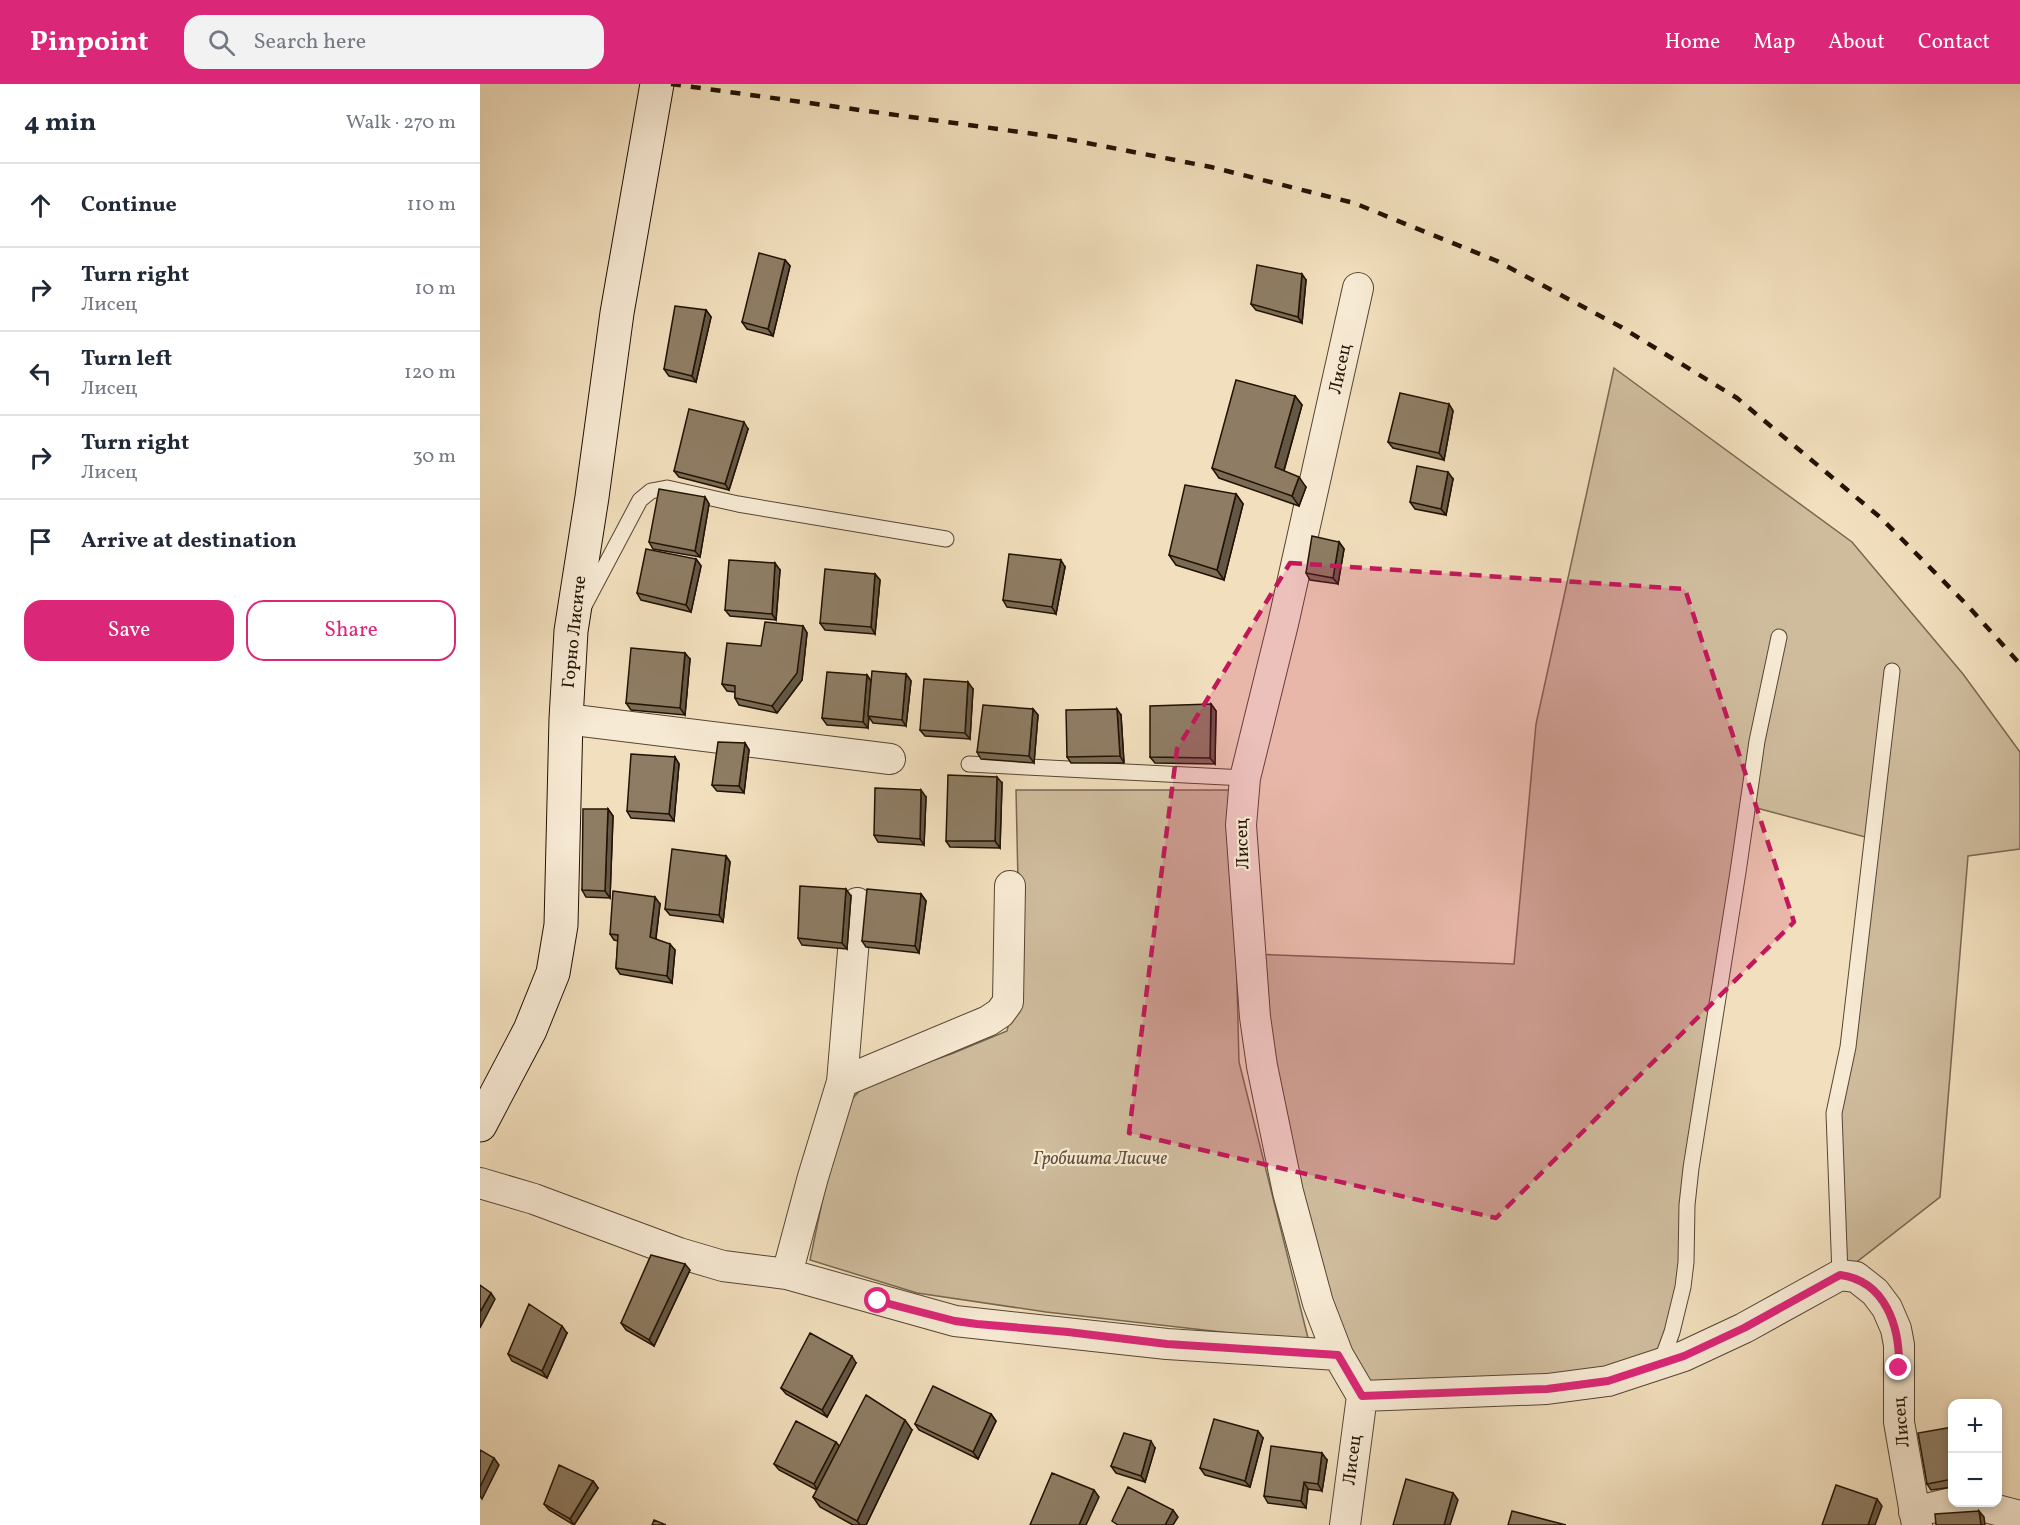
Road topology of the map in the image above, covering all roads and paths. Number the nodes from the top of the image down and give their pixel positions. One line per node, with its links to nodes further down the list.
1 (657, 84): 4 (street, Горно Лисиче)
2 (1358, 288): 10 (street, Лисец)
3 (946, 539): 4 (lane)
4 (571, 631): 7 (street, Горно Лисиче)
5 (1779, 637): 19 (lane)
6 (1892, 671): 17 (lane)
7 (566, 719): 8 (street); 14 (street, Горно Лисиче)
8 (890, 759)
9 (969, 764): 10 (lane)
10 (1245, 778): 18 (street, Лисец)
11 (1010, 886): 13 (street)
12 (857, 903): 13 (street)
13 (843, 1082): 16 (street)
14 (480, 1125)
15 (480, 1183): 16 (street)
16 (787, 1274): 18 (street)
17 (1840, 1275): 19 (street); 22 (street, Лисец)
18 (1338, 1355): 20 (street, Лисец)
19 (1660, 1365): 20 (street)
20 (1362, 1396): 23 (street, Лисец)
21 (2020, 1516): 22 (street)
22 (1916, 1518)
23 (1345, 1525)

